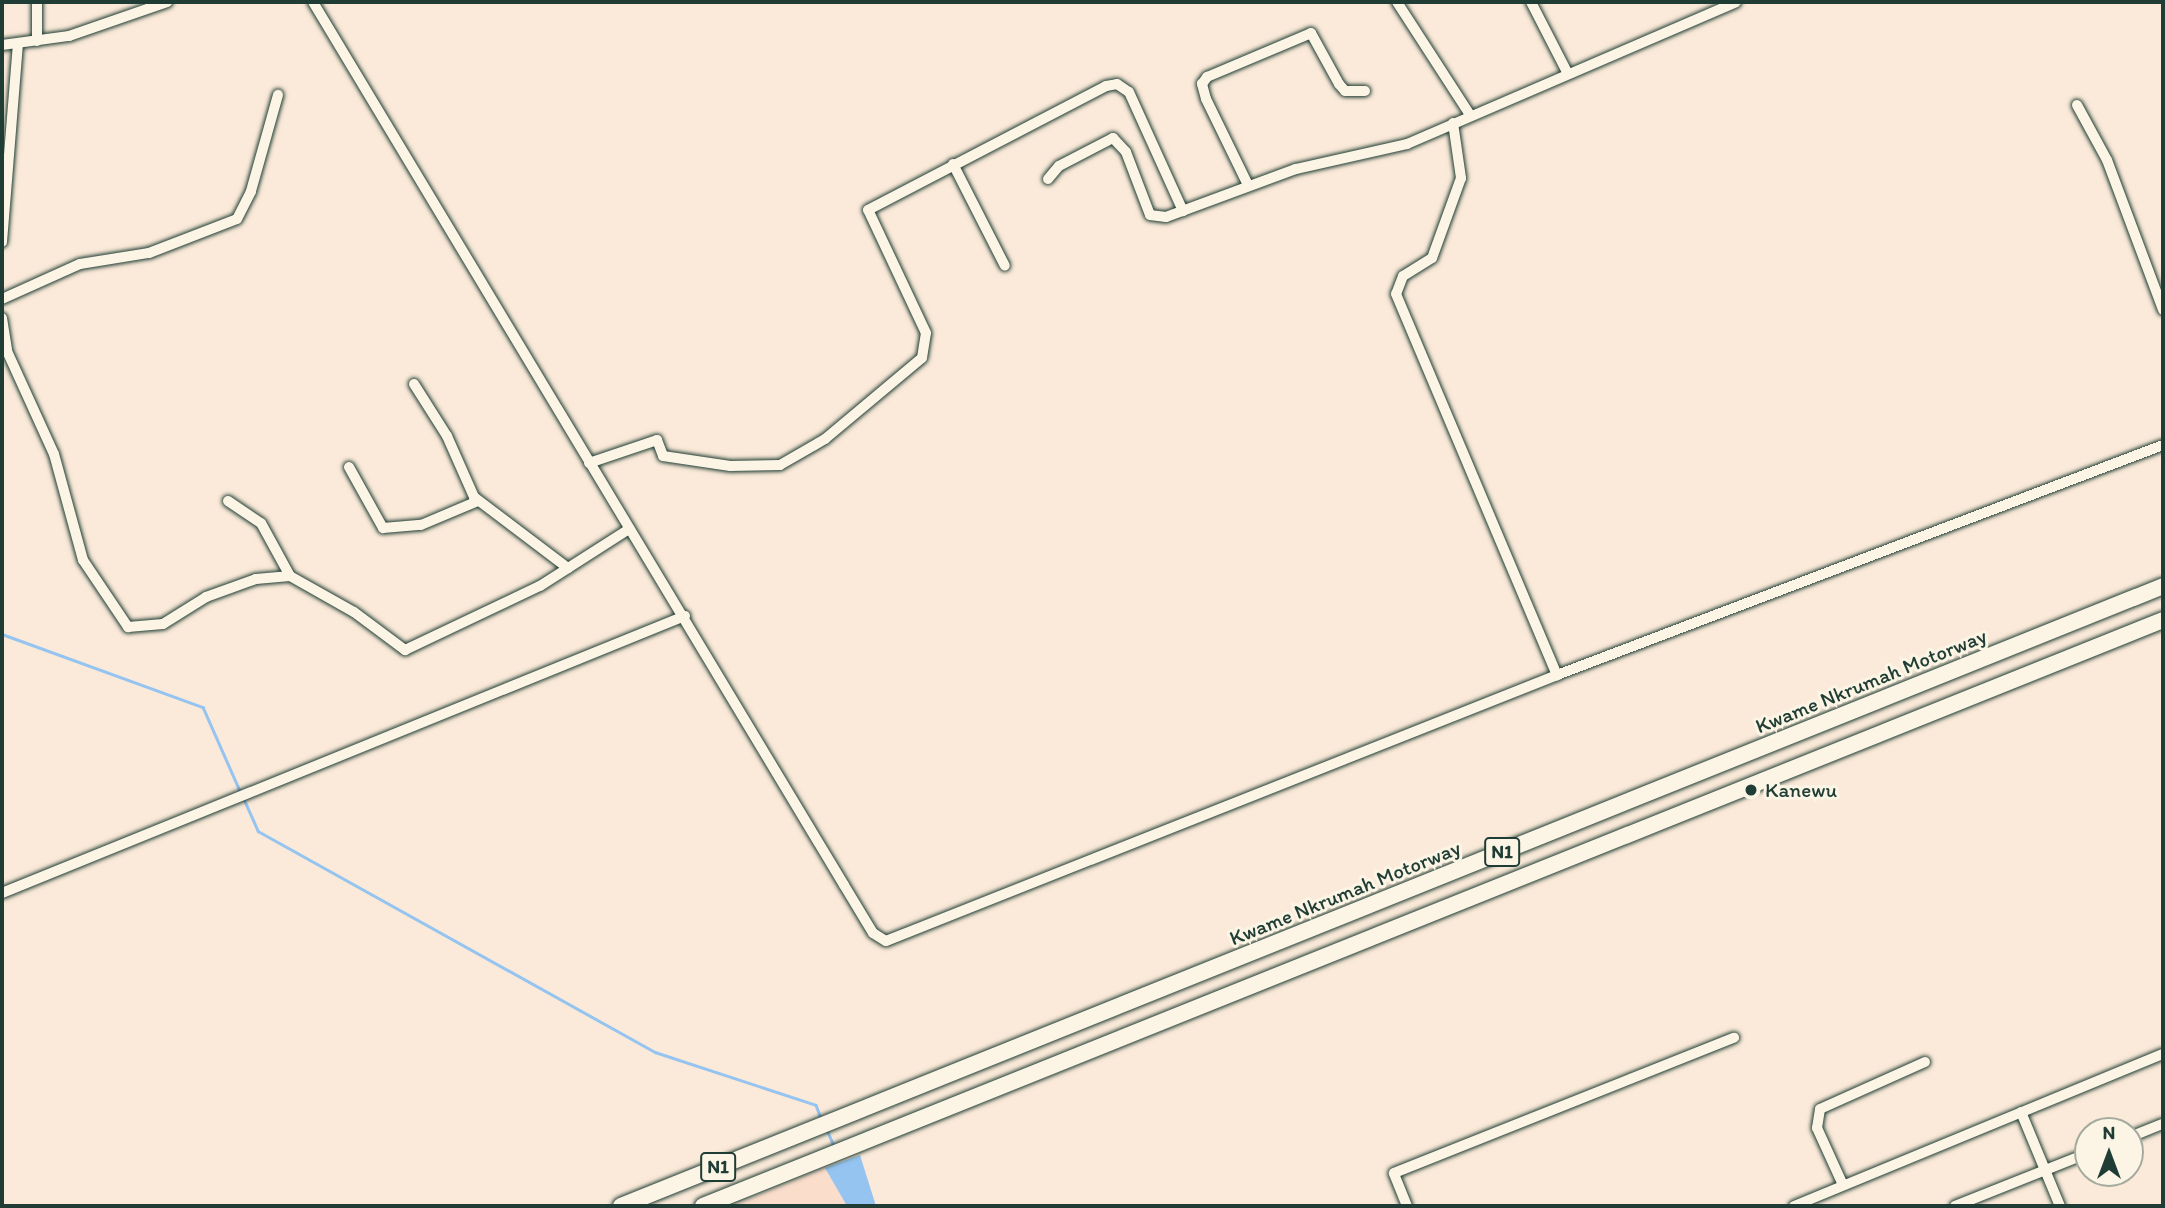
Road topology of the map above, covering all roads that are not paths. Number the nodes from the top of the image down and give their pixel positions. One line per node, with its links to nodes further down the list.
1 (37, 2): 7 (street)
2 (167, 2): 7 (street)
3 (313, 2): 27 (street)
4 (1397, 2): 14 (street)
5 (1531, 2): 10 (street)
6 (1736, 2): 10 (street)
7 (37, 41): 8 (street)
8 (18, 44): 9 (street); 20 (street)
9 (2, 45)
10 (1567, 72): 14 (street)
11 (1365, 91): 18 (street)
12 (278, 95): 22 (street)
13 (2077, 105): 23 (street)
14 (1470, 115): 15 (street)
15 (1453, 123): 18 (street); 37 (street)
16 (953, 164): 19 (street); 21 (street); 27 (street)
17 (1048, 179): 19 (street)
18 (1248, 185): 19 (street)
19 (1183, 211)
20 (2, 242)
21 (1006, 266)
22 (2, 299)
23 (2163, 310)
24 (2, 318): 33 (street)
25 (414, 384): 30 (street)
26 (2163, 445): 37 (street)
27 (589, 463): 31 (street)
28 (349, 467): 30 (street)
29 (228, 500): 33 (street)
30 (478, 501): 32 (street)
31 (629, 528): 32 (street); 35 (street)
32 (568, 568): 33 (street)
33 (290, 576)
34 (2163, 586): 48 (highway, Kwame Nkrumah Motorway / N1)
35 (685, 616): 37 (street); 38 (street)
36 (2163, 620): 49 (highway, N1)
37 (1557, 675)
38 (2, 893)
39 (1734, 1038): 50 (street)
40 (2163, 1054): 42 (street)
41 (1925, 1062): 47 (street)
42 (2021, 1112): 46 (street); 47 (street)
43 (2163, 1124): 44 (street)
44 (2144, 1131)
45 (2074, 1158): 46 (street)
46 (2045, 1169): 52 (street); 53 (street)
47 (1843, 1185): 51 (street)
48 (621, 1206)
49 (704, 1206)
50 (1407, 1206)
51 (1794, 1206)
52 (1955, 1206)
53 (2060, 1206)

